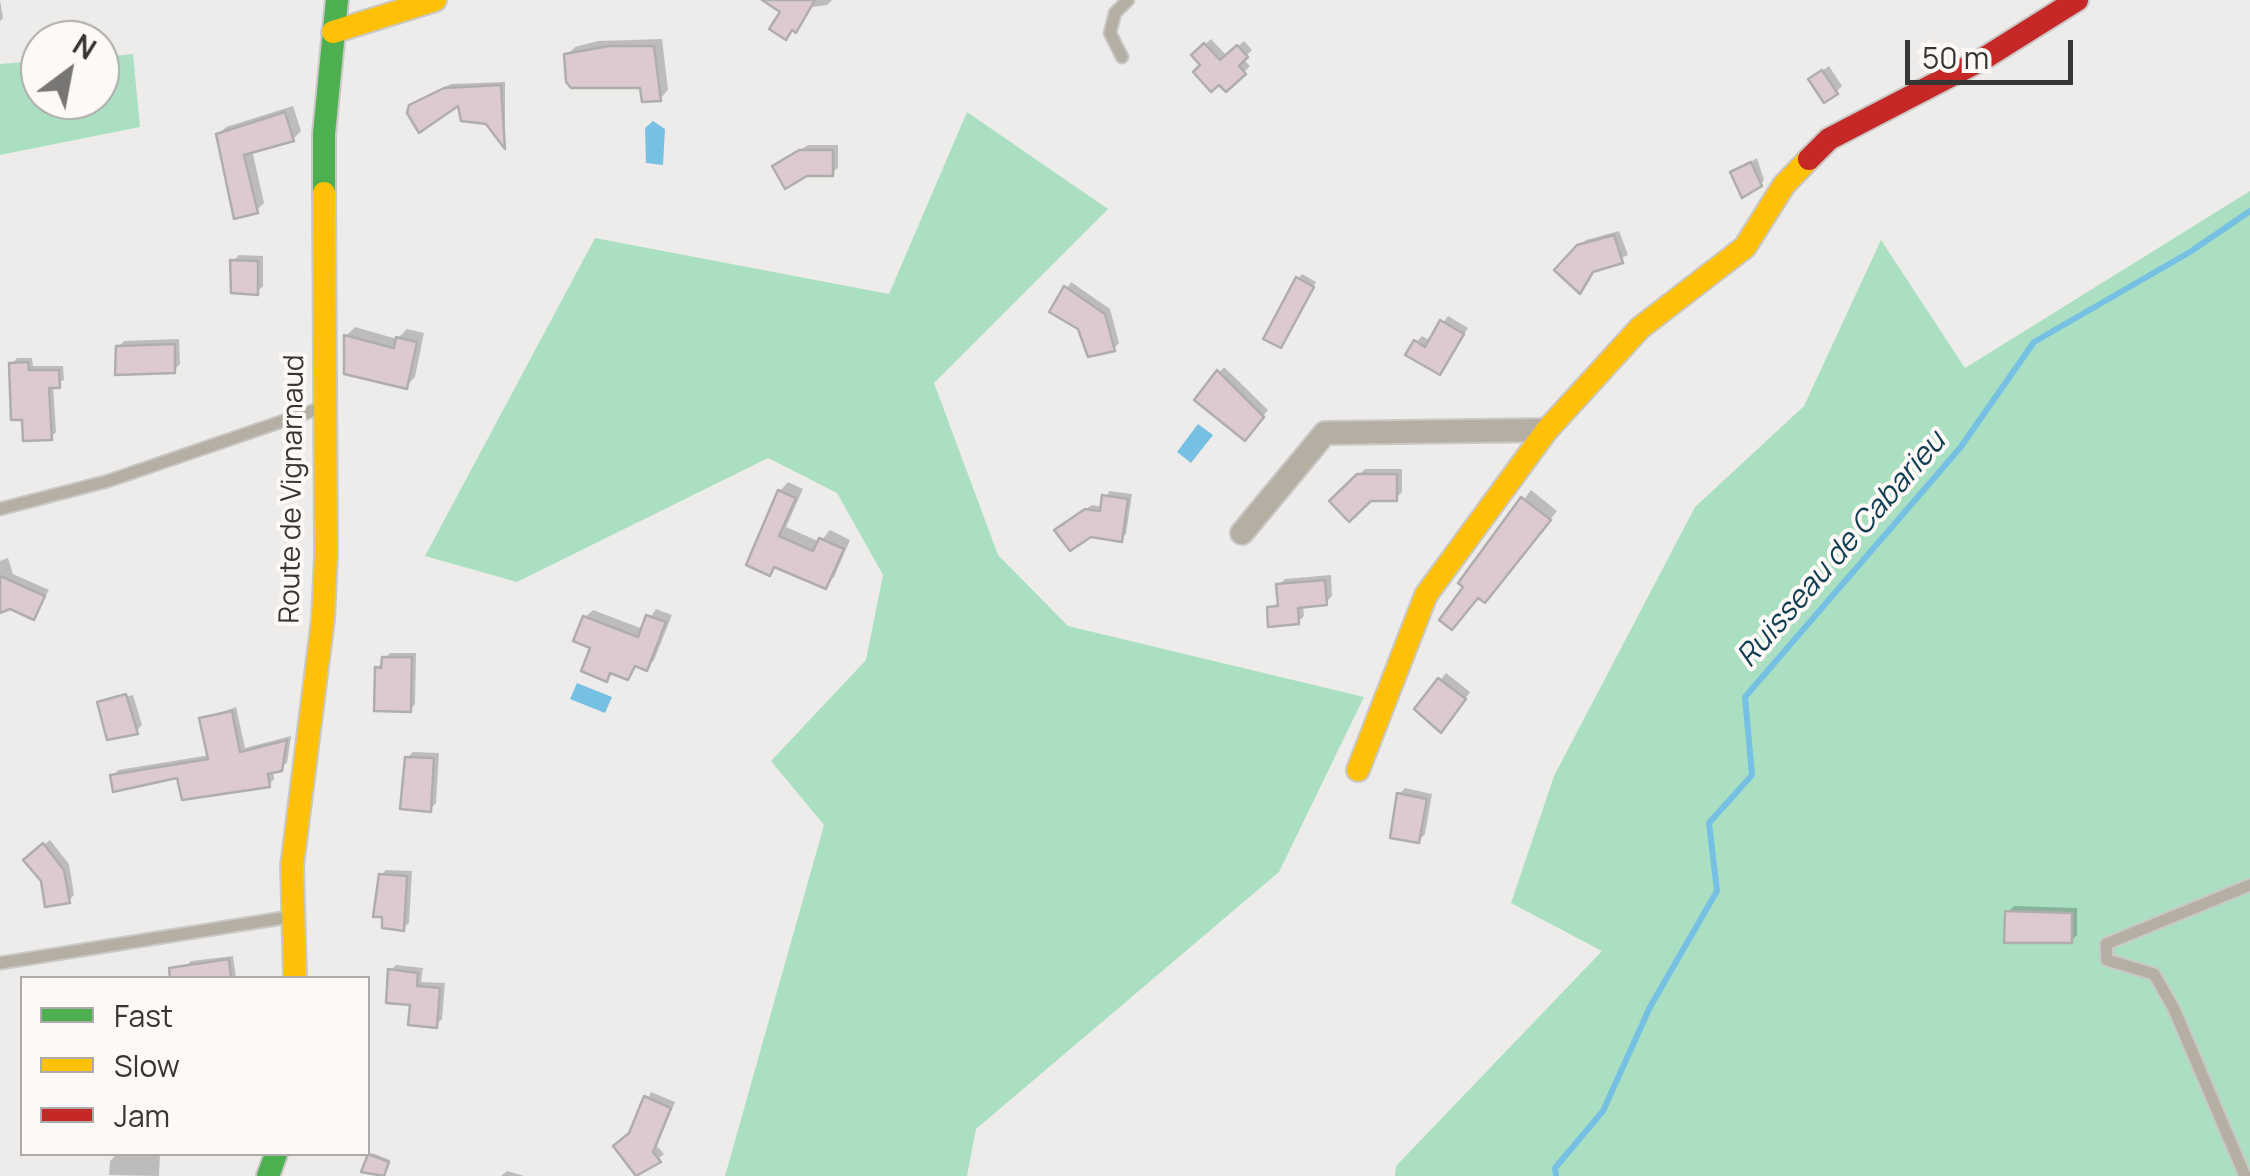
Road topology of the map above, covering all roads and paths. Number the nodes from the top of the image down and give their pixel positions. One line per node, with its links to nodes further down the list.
1 (337, 0): 5 (street, Route de Vignarnaud)
2 (435, 0): 5 (street)
3 (1128, 0): 6 (lane)
4 (2077, 0): 8 (street)
5 (333, 32): 7 (street, Route de Vignarnaud)
6 (1122, 57)
7 (324, 408): 9 (lane); 13 (street, Route de Vignarnaud)
8 (1547, 430): 10 (street); 11 (street)
9 (0, 508)
10 (1242, 533)
11 (1358, 770)
12 (2250, 886): 16 (lane)
13 (293, 917): 14 (lane); 15 (street, Route de Vignarnaud)
14 (0, 963)
15 (295, 976)
16 (2245, 1176)

